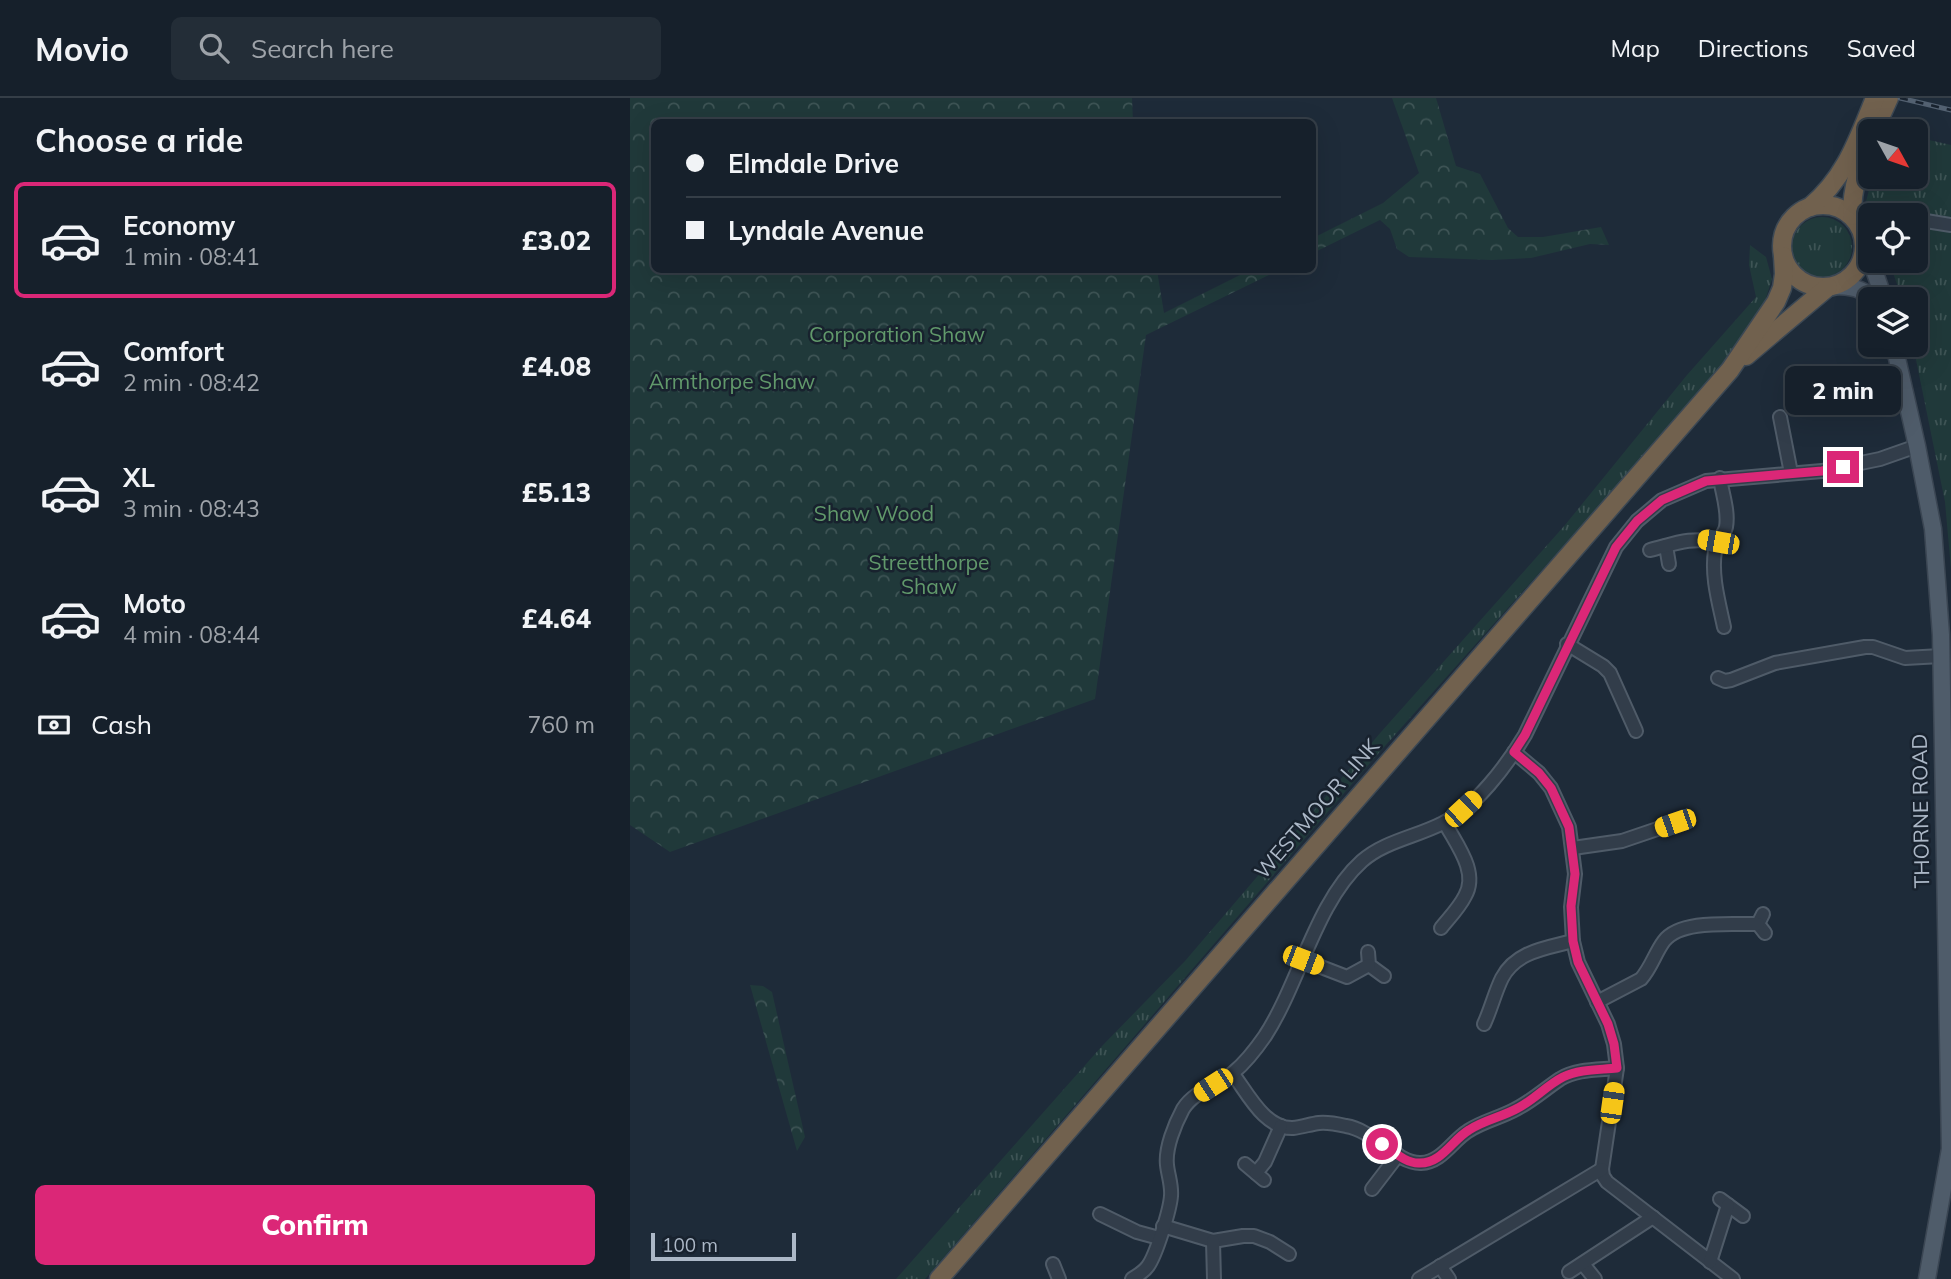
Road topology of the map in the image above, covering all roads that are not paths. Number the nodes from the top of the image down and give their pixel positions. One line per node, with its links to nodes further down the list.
1 (1875, 98): 5 (highway)
2 (1889, 98): 3 (highway)
3 (1879, 119)
4 (1858, 174): 6 (highway)
5 (1810, 206): 7 (highway); 10 (highway)
6 (1858, 216)
7 (1858, 218)
8 (1928, 221): 9 (street)
9 (1951, 225)
10 (1783, 256): 12 (highway); 15 (highway, WESTMOOR LINK)
11 (1858, 267): 12 (highway)
12 (1831, 286): 13 (main road); 15 (highway, WESTMOOR LINK)
13 (1858, 289)
14 (1897, 357): 17 (main road, THORNE ROAD)
15 (1730, 370): 59 (highway, WESTMOOR LINK)
16 (1780, 416): 18 (street)
17 (1917, 446): 18 (street); 26 (main road, THORNE ROAD)
18 (1791, 473): 19 (street)
19 (1720, 478): 20 (street); 25 (street)
20 (1718, 542): 21 (street); 24 (street)
21 (1666, 545): 22 (street); 23 (street)
22 (1650, 550)
23 (1669, 564)
24 (1724, 627)
25 (1567, 644): 28 (street); 29 (street)
26 (1941, 656): 27 (street); 33 (main road, THORNE ROAD)
27 (1718, 678)
28 (1636, 732)
29 (1514, 752): 30 (street); 32 (street)
30 (1445, 823): 35 (street); 37 (street)
31 (1675, 823): 32 (street)
32 (1573, 848): 36 (street)
33 (1948, 854): 67 (main road, THORNE ROAD)
34 (1762, 924): 39 (street)
35 (1441, 929)
36 (1573, 941): 39 (street); 40 (street)
37 (1303, 960): 38 (street); 42 (street)
38 (1384, 976)
39 (1597, 1002): 41 (street)
40 (1484, 1024)
41 (1617, 1068): 44 (street); 46 (street)
42 (1233, 1074): 43 (street); 51 (street)
43 (1281, 1126): 44 (street); 45 (street)
44 (1398, 1155): 47 (street)
45 (1245, 1164)
46 (1602, 1169): 50 (street); 57 (street)
47 (1371, 1189)
48 (1100, 1214): 51 (street)
49 (1743, 1216): 54 (street)
50 (1653, 1217): 54 (street); 56 (street)
51 (1161, 1232): 52 (street); 61 (street)
52 (1213, 1241): 53 (street); 62 (street)
53 (1289, 1254)
54 (1710, 1262): 66 (street)
55 (1053, 1264): 60 (street)
56 (1583, 1264): 58 (street); 65 (street)
57 (1440, 1266): 63 (street); 64 (street)
58 (1569, 1272)
59 (939, 1279)
60 (1059, 1279)
61 (1132, 1279)
62 (1214, 1279)
63 (1419, 1279)
64 (1448, 1279)
65 (1595, 1279)
66 (1733, 1279)
67 (1927, 1279)

